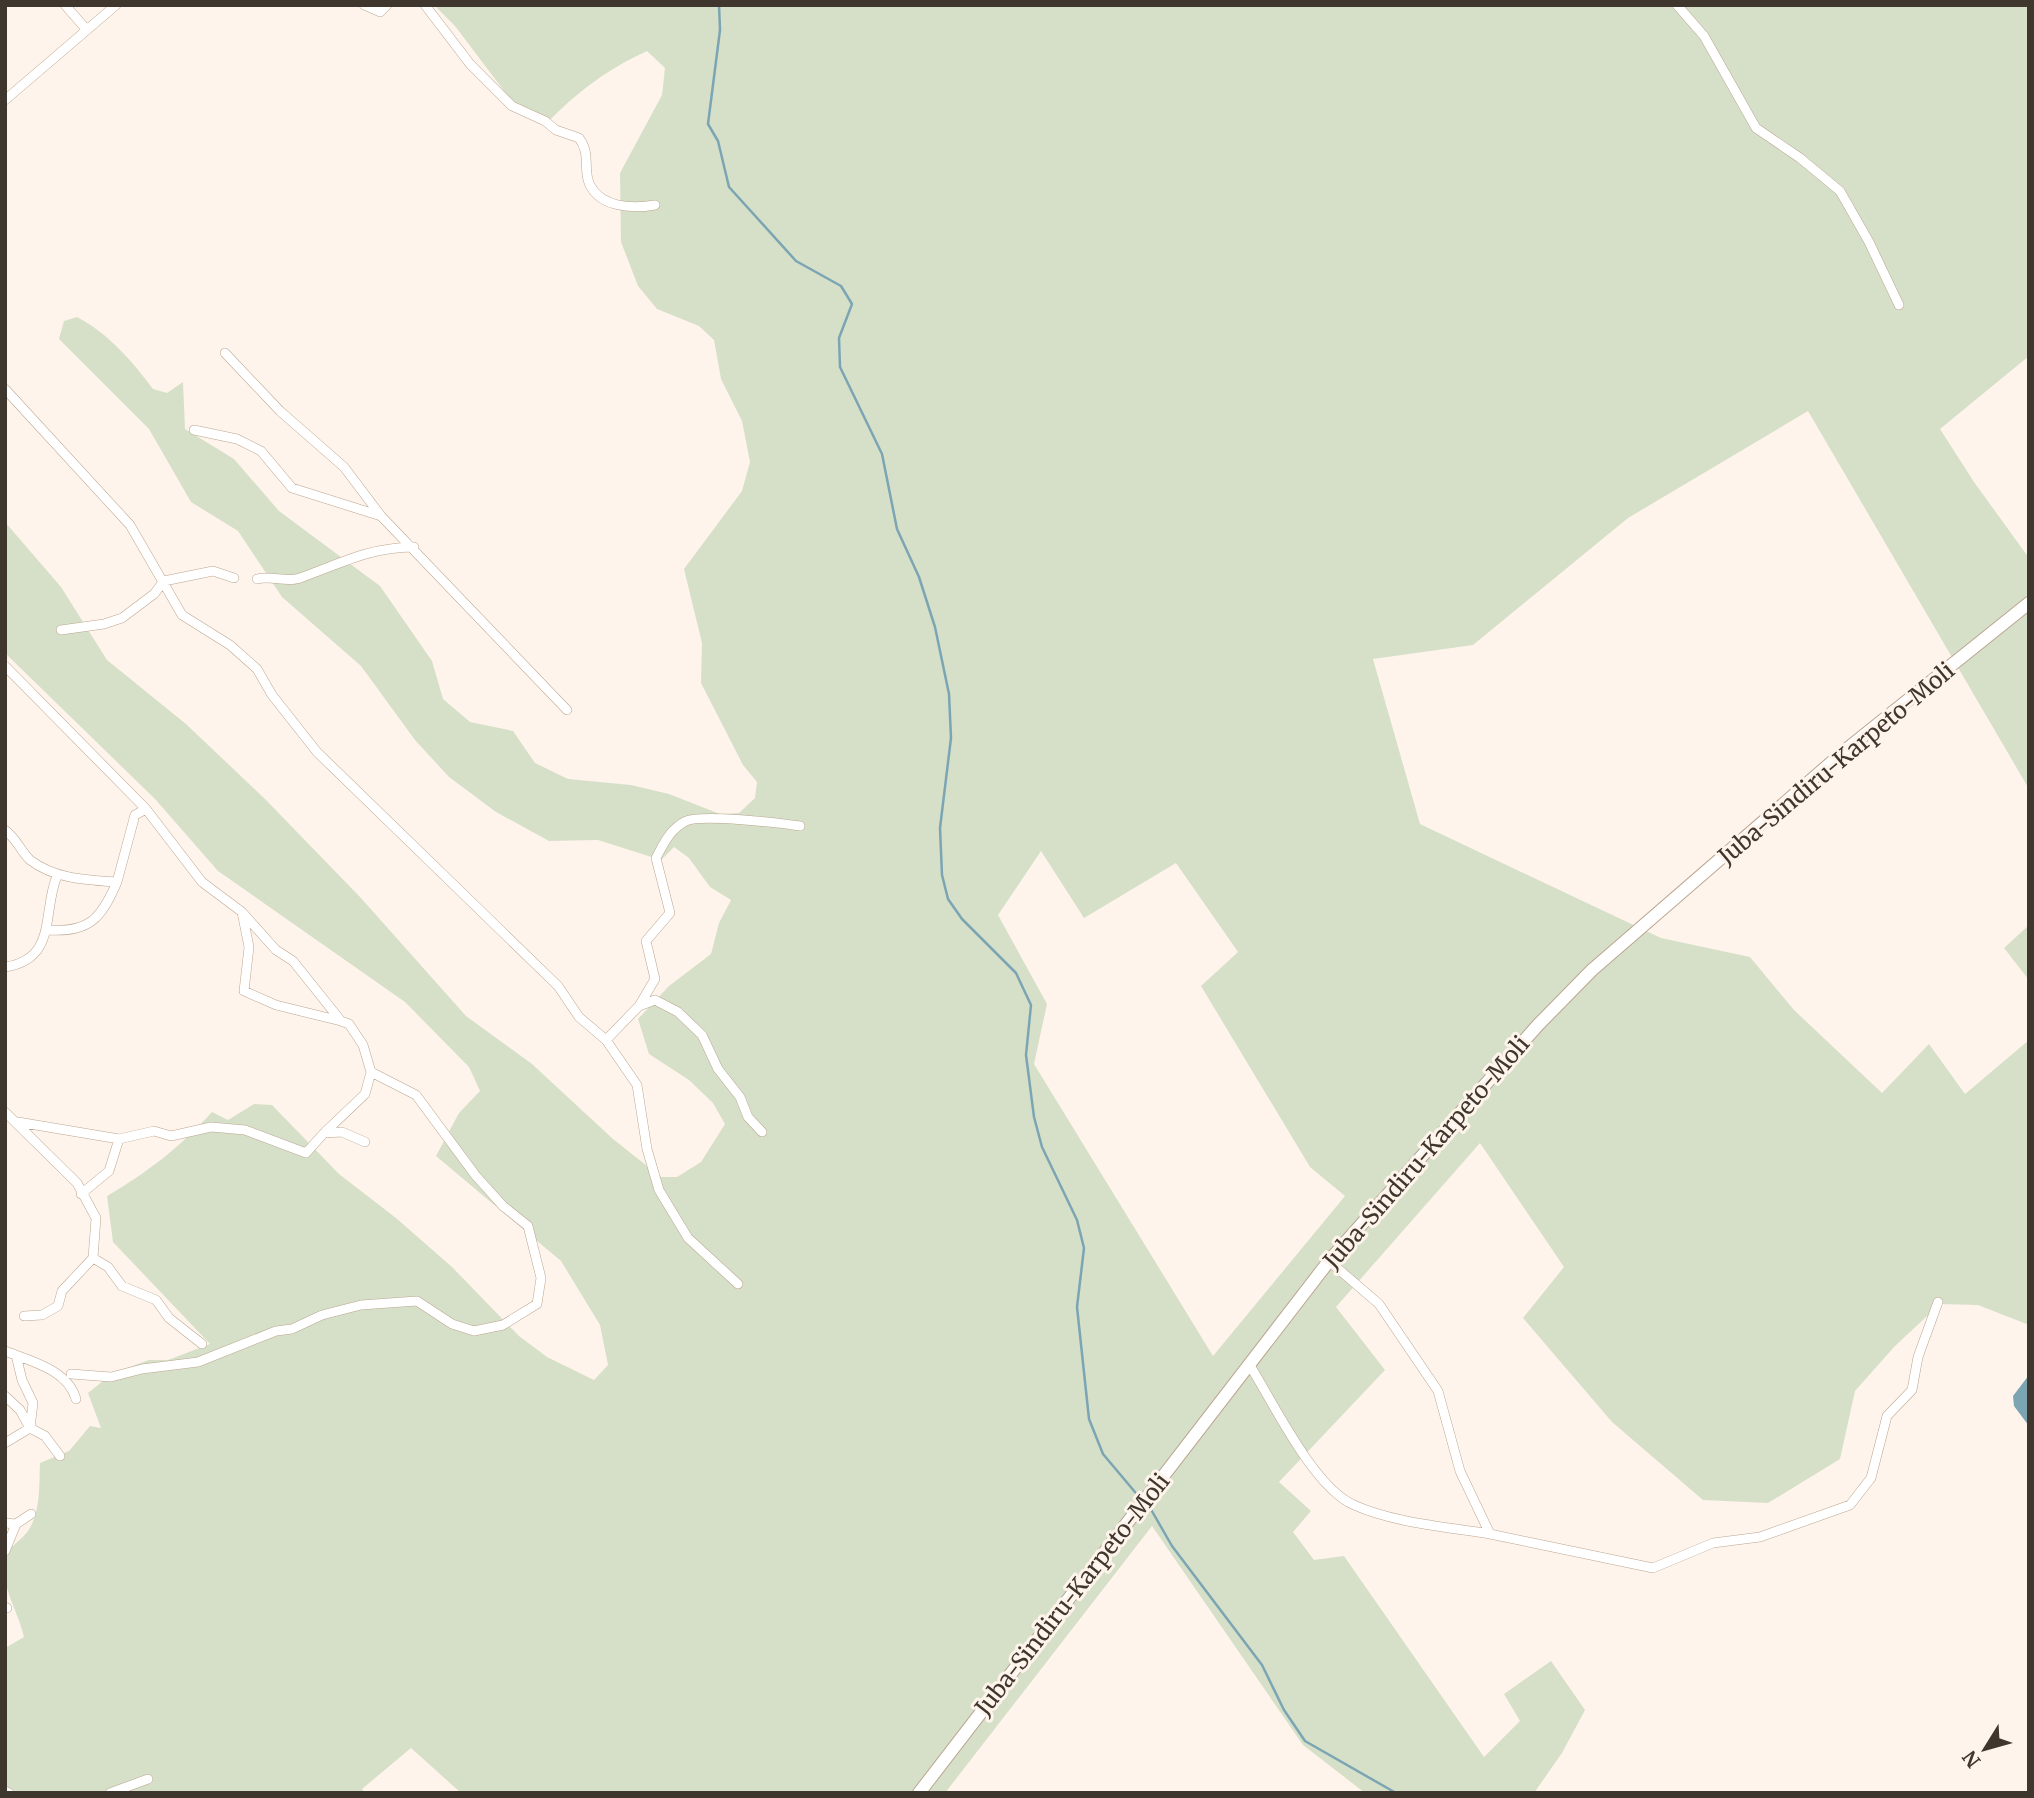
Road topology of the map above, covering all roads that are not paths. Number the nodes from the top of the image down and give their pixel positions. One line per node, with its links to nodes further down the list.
1 (65, 5): 7 (street)
2 (116, 5): 7 (street)
3 (364, 5): 4 (street)
4 (387, 5)
5 (425, 5): 9 (street)
6 (1677, 5): 10 (street)
7 (86, 29): 8 (street)
8 (5, 100)
9 (655, 205)
10 (1899, 305)
11 (225, 353): 14 (street)
12 (5, 389): 18 (street)
13 (194, 430): 14 (street)
14 (381, 516): 15 (street)
15 (414, 547): 17 (street); 22 (street)
16 (234, 578): 18 (street)
17 (257, 579)
18 (164, 581): 20 (street); 33 (street)
19 (2029, 603): 43 (main road, Juba-Sindiru-Karpeto-Moli)
20 (61, 630)
21 (5, 666): 23 (street)
22 (567, 710)
23 (146, 809): 27 (street); 28 (street)
24 (800, 826): 31 (street)
25 (5, 830): 26 (street)
26 (57, 876): 27 (street); 29 (street)
27 (117, 882): 29 (street)
28 (242, 912): 32 (street); 32 (street)
29 (47, 930): 30 (street)
30 (5, 967)
31 (639, 1006): 33 (street); 37 (street)
32 (341, 1021): 34 (street)
33 (606, 1040): 44 (street)
34 (371, 1072): 38 (street); 51 (street)
35 (5, 1111): 36 (street)
36 (18, 1122): 39 (street); 41 (street)
37 (762, 1132)
38 (324, 1133): 39 (street); 40 (street)
39 (119, 1139): 41 (street)
40 (365, 1142)
41 (81, 1195): 42 (street)
42 (93, 1258): 46 (street); 47 (street)
43 (1329, 1261): 50 (main road, Juba-Sindiru-Karpeto-Moli); 60 (street)
44 (738, 1284)
45 (1938, 1302): 60 (street)
46 (24, 1316)
47 (202, 1344)
48 (5, 1351): 49 (street)
49 (16, 1355): 53 (street); 54 (street)
50 (1249, 1364): 60 (street); 64 (main road, Juba-Sindiru-Karpeto-Moli)
51 (71, 1374)
52 (5, 1396): 54 (street)
53 (76, 1399)
54 (30, 1428): 55 (street); 56 (street)
55 (5, 1443)
56 (60, 1456)
57 (31, 1514): 59 (street)
58 (5, 1523): 59 (street)
59 (16, 1524): 61 (street)
60 (1490, 1534)
61 (5, 1551)
62 (148, 1779): 63 (street)
63 (110, 1793)
64 (919, 1793)

